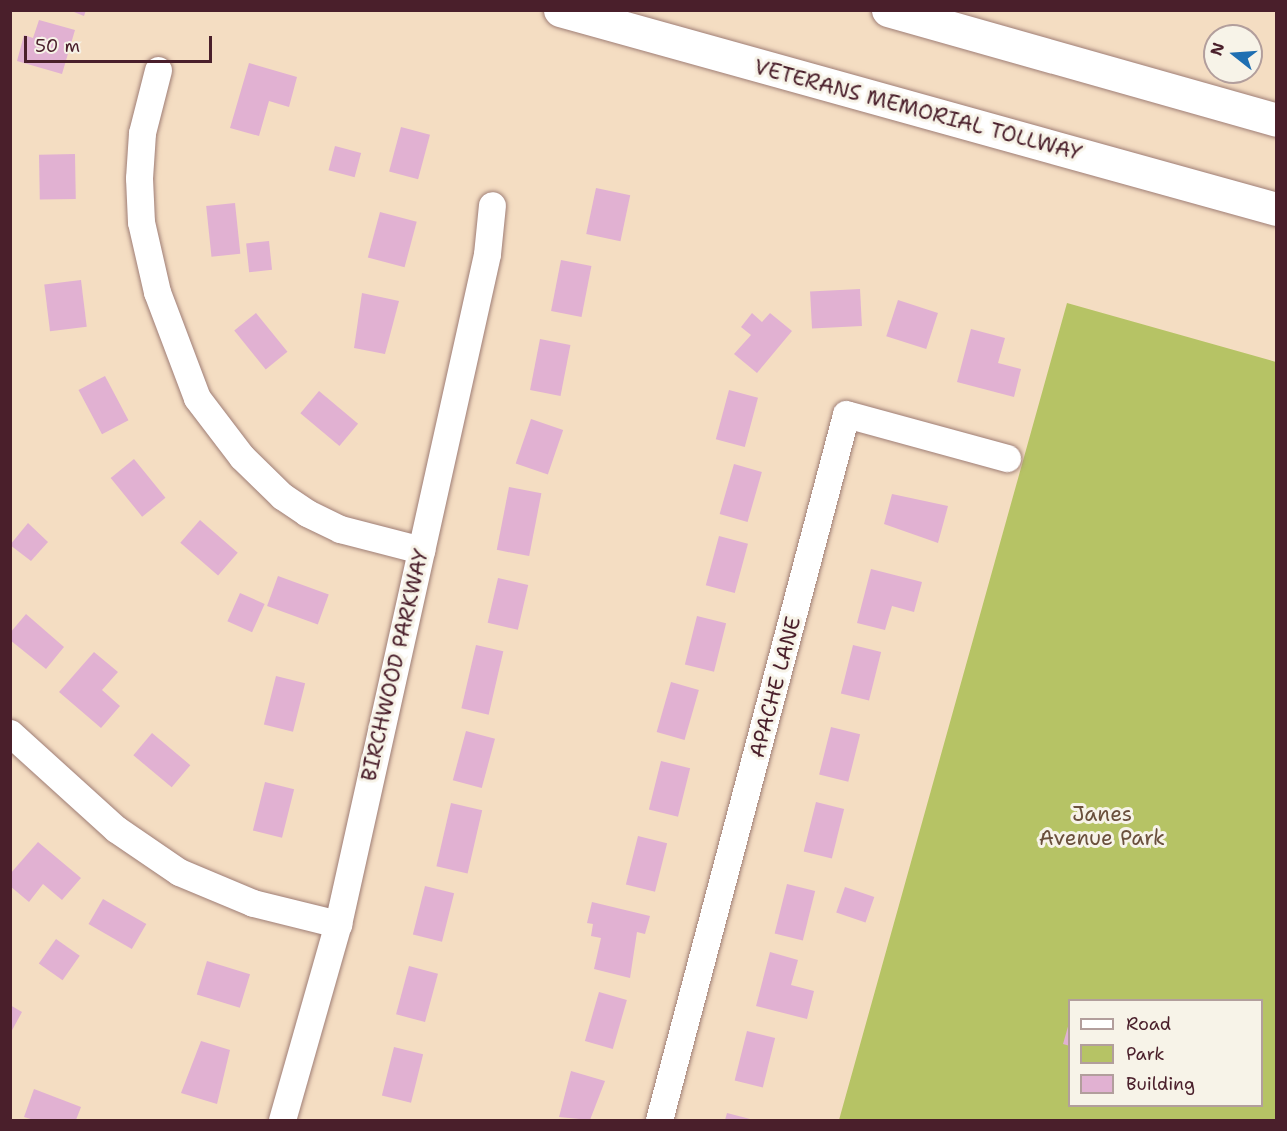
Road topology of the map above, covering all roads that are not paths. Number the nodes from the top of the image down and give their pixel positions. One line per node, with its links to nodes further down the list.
1 (560, 10): 6 (highway, VETERANS MEMORIAL TOLLWAY)
2 (888, 10): 4 (highway)
3 (158, 70): 8 (street)
4 (1276, 120)
5 (492, 205): 8 (street, BIRCHWOOD PARKWAY)
6 (1276, 208)
7 (1007, 458): 12 (street, APACHE LANE)
8 (421, 550): 10 (street, BIRCHWOOD PARKWAY)
9 (10, 733): 10 (street)
10 (338, 924): 11 (street, BIRCHWOOD PARKWAY)
11 (282, 1120)
12 (659, 1120)

